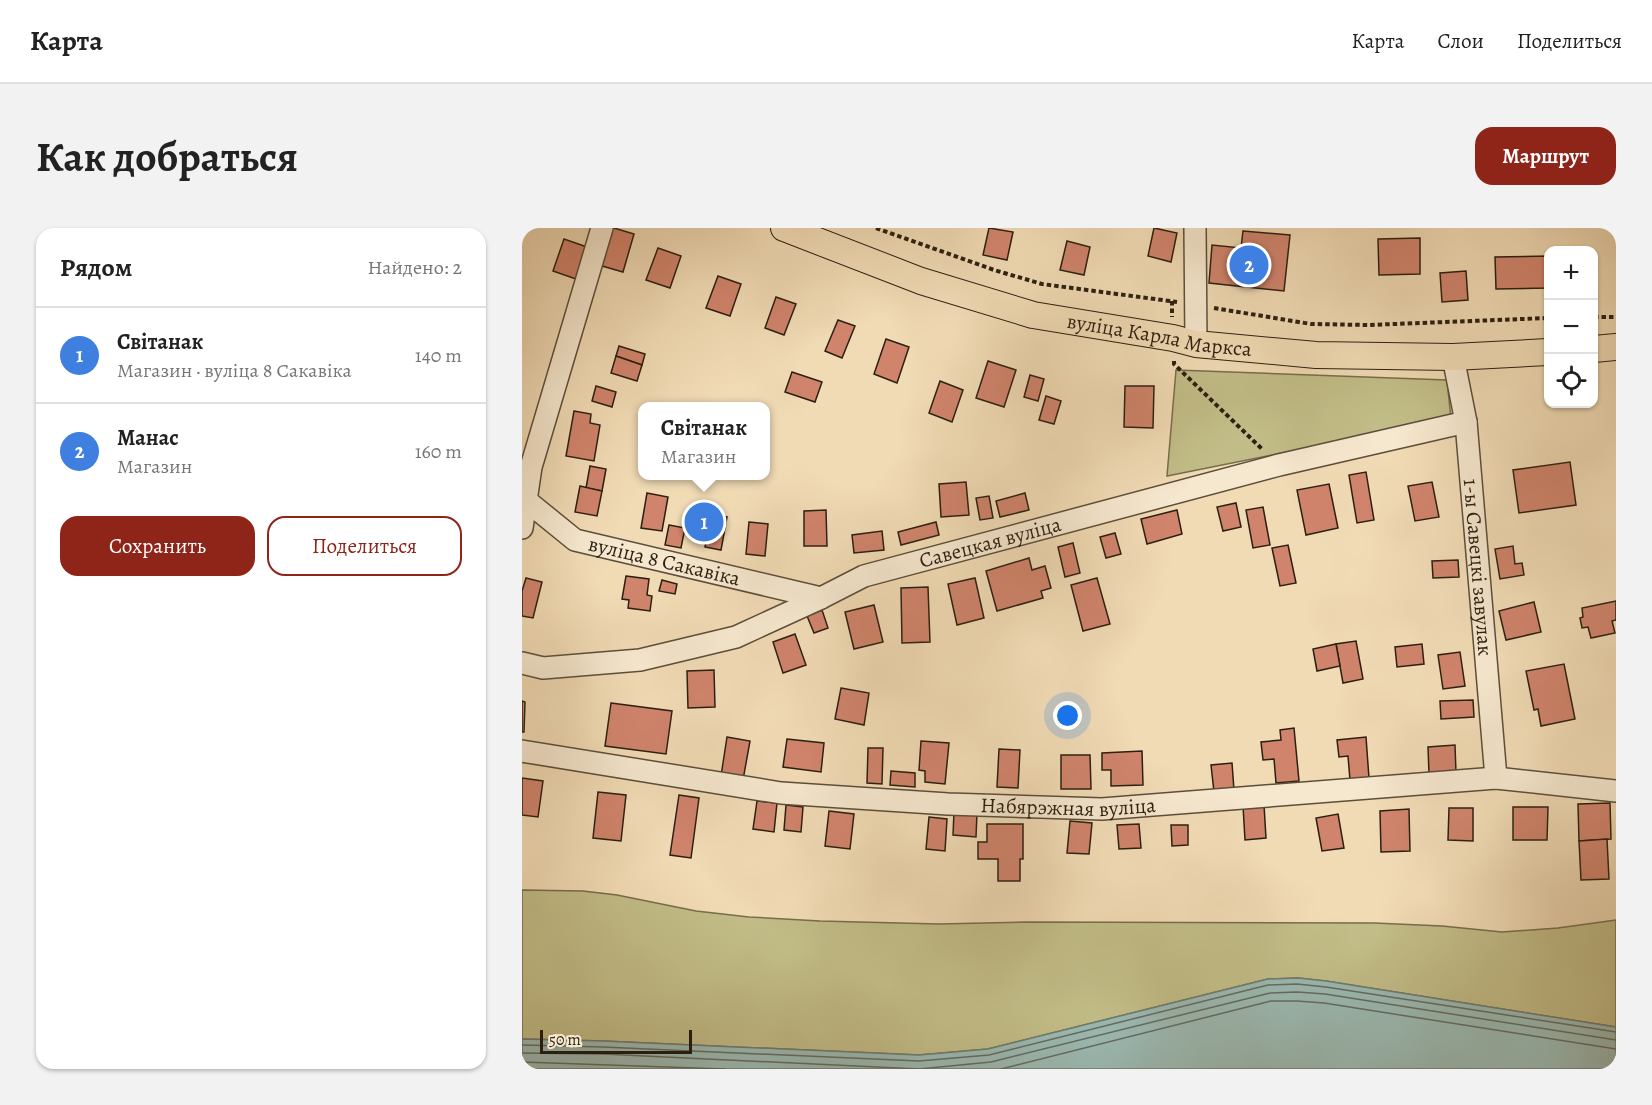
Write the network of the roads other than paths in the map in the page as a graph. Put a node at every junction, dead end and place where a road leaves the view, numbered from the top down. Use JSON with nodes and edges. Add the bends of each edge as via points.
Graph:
{"nodes":[{"id":1,"x":602,"y":228,"type":"edge"},
{"id":2,"x":784,"y":228,"type":"edge"},
{"id":3,"x":1195,"y":228,"type":"edge"},
{"id":4,"x":1196,"y":344,"type":"junction"},
{"id":5,"x":1616,"y":347,"type":"edge"},
{"id":6,"x":1598,"y":349,"type":"edge"},
{"id":7,"x":1544,"y":352,"type":"edge"},
{"id":8,"x":1453,"y":357,"type":"junction"},
{"id":9,"x":1466,"y":422,"type":"junction"},
{"id":10,"x":525,"y":499,"type":"edge"},
{"id":11,"x":522,"y":528,"type":"edge"},
{"id":12,"x":821,"y":598,"type":"junction"},
{"id":13,"x":522,"y":663,"type":"edge"},
{"id":14,"x":522,"y":751,"type":"edge"},
{"id":15,"x":1496,"y":778,"type":"junction"},
{"id":16,"x":1616,"y":791,"type":"edge"}],
"edges":[{"from":1,"to":10,"type":"street"},
{"from":2,"to":4,"type":"main road","name":"вуліца Карла Маркса","via":[[921,281],[1033,315]]},
{"from":3,"to":4,"type":"street"},
{"from":4,"to":8,"type":"main road","name":"вуліца Карла Маркса","via":[[1316,355]]},
{"from":5,"to":6,"type":"main road"},
{"from":7,"to":8,"type":"main road","name":"вуліца Карла Маркса"},
{"from":8,"to":9,"type":"street","name":"1-ы Савецкі завулак"},
{"from":9,"to":12,"type":"street","name":"Савецкая вуліца","via":[[1279,465],[864,576]]},
{"from":9,"to":15,"type":"street","name":"1-ы Савецкі завулак"},
{"from":10,"to":11,"type":"street"},
{"from":10,"to":12,"type":"street","name":"вуліца 8 Сакавіка","via":[[575,540]]},
{"from":12,"to":13,"type":"street","name":"Савецкая вуліца","via":[[736,637],[640,660],[543,668]]},
{"from":14,"to":15,"type":"street","name":"Набярэжная вуліца","via":[[781,793],[1067,808]]},
{"from":15,"to":16,"type":"street","name":"Набярэжная вуліца"}]}
